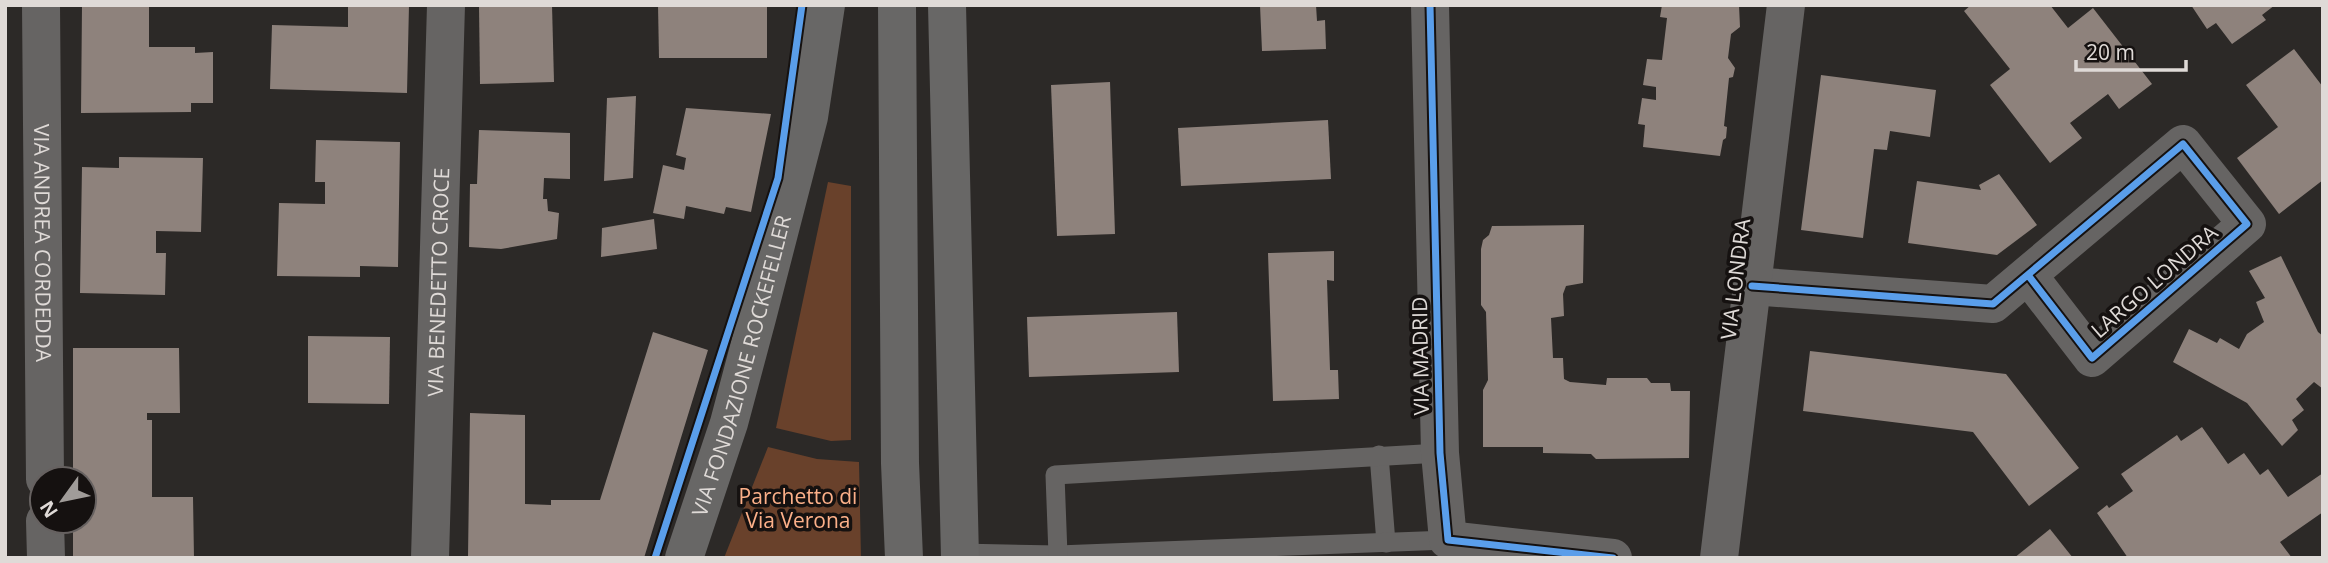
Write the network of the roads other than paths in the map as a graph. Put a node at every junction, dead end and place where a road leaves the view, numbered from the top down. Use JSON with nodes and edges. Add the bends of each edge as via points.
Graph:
{"nodes":[{"id":1,"x":41,"y":5,"type":"edge"},
{"id":2,"x":446,"y":5,"type":"edge"},
{"id":3,"x":826,"y":5,"type":"edge"},
{"id":4,"x":897,"y":5,"type":"edge"},
{"id":5,"x":947,"y":5,"type":"edge"},
{"id":6,"x":1430,"y":5,"type":"edge"},
{"id":7,"x":1786,"y":5,"type":"edge"},
{"id":8,"x":2028,"y":275,"type":"junction"},
{"id":9,"x":1752,"y":286,"type":"junction"},
{"id":10,"x":1440,"y":453,"type":"junction"},
{"id":11,"x":1379,"y":455,"type":"junction"},
{"id":12,"x":45,"y":465,"type":"edge"},
{"id":13,"x":45,"y":535,"type":"edge"},
{"id":14,"x":1448,"y":540,"type":"junction"},
{"id":15,"x":1386,"y":543,"type":"junction"},
{"id":16,"x":960,"y":555,"type":"edge"},
{"id":17,"x":1058,"y":555,"type":"junction"},
{"id":18,"x":46,"y":558,"type":"edge"},
{"id":19,"x":430,"y":558,"type":"edge"},
{"id":20,"x":684,"y":558,"type":"edge"},
{"id":21,"x":904,"y":558,"type":"edge"},
{"id":22,"x":1613,"y":558,"type":"edge"},
{"id":23,"x":1719,"y":558,"type":"edge"}],
"edges":[{"from":1,"to":12,"type":"street","name":"VIA ANDREA CORDEDDA"},
{"from":2,"to":19,"type":"street","name":"VIA BENEDETTO CROCE"},
{"from":3,"to":20,"type":"main road","name":"VIA FONDAZIONE ROCKEFELLER","via":[[808,117],[761,305],[729,423]]},
{"from":4,"to":21,"type":"main road"},
{"from":5,"to":16,"type":"main road"},
{"from":6,"to":10,"type":"street","name":"VIA MADRID"},
{"from":7,"to":9,"type":"street","name":"VIA LONDRA"},
{"from":8,"to":8,"type":"street","name":"LARGO LONDRA","via":[[2183,144],[2247,224],[2092,358]]},
{"from":8,"to":9,"type":"street","name":"LARGO LONDRA","via":[[1993,304]]},
{"from":9,"to":23,"type":"street","name":"VIA LONDRA"},
{"from":10,"to":11,"type":"lane"},
{"from":10,"to":14,"type":"street","name":"VIA MADRID"},
{"from":11,"to":15,"type":"lane"},
{"from":11,"to":17,"type":"lane","via":[[1055,475]]},
{"from":13,"to":18,"type":"street"},
{"from":14,"to":15,"type":"lane"},
{"from":14,"to":22,"type":"street"},
{"from":15,"to":17,"type":"lane"},
{"from":16,"to":17,"type":"lane"}]}
